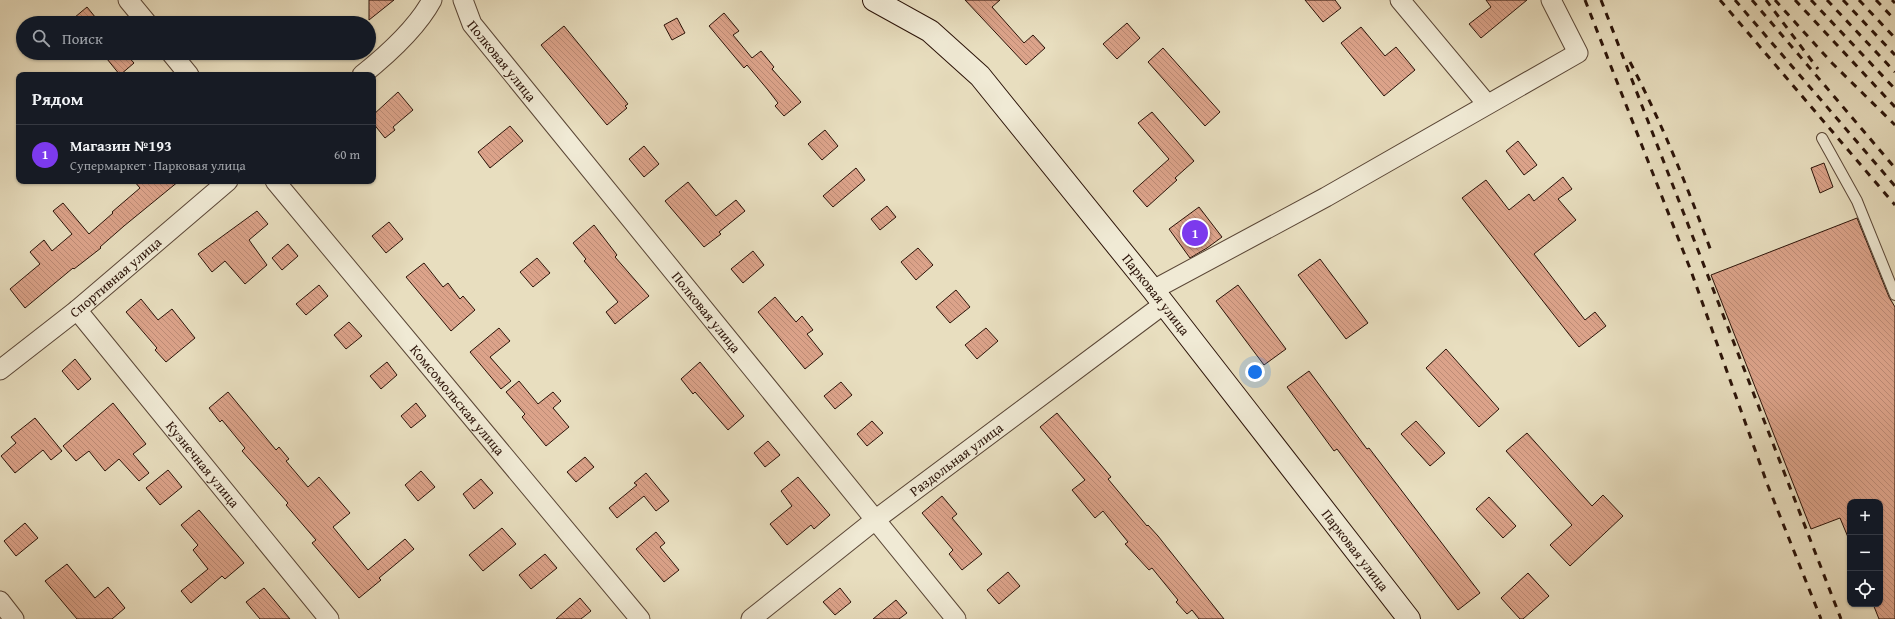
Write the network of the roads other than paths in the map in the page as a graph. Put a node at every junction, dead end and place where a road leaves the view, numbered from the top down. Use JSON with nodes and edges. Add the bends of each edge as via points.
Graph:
{"nodes":[{"id":1,"x":128,"y":0,"type":"edge"},
{"id":2,"x":432,"y":0,"type":"edge"},
{"id":3,"x":464,"y":0,"type":"edge"},
{"id":4,"x":874,"y":0,"type":"edge"},
{"id":5,"x":1400,"y":0,"type":"edge"},
{"id":6,"x":1551,"y":0,"type":"edge"},
{"id":7,"x":141,"y":16,"type":"edge"},
{"id":8,"x":177,"y":60,"type":"edge"},
{"id":9,"x":187,"y":72,"type":"edge"},
{"id":10,"x":366,"y":72,"type":"edge"},
{"id":11,"x":1487,"y":104,"type":"junction"},
{"id":12,"x":1822,"y":138,"type":"dead end"},
{"id":13,"x":224,"y":184,"type":"edge"},
{"id":14,"x":278,"y":184,"type":"edge"},
{"id":15,"x":1895,"y":295,"type":"edge"},
{"id":16,"x":1158,"y":297,"type":"junction"},
{"id":17,"x":77,"y":310,"type":"junction"},
{"id":18,"x":0,"y":370,"type":"edge"},
{"id":19,"x":875,"y":520,"type":"junction"},
{"id":20,"x":0,"y":601,"type":"edge"},
{"id":21,"x":14,"y":619,"type":"edge"},
{"id":22,"x":328,"y":619,"type":"edge"},
{"id":23,"x":640,"y":619,"type":"edge"},
{"id":24,"x":752,"y":619,"type":"edge"},
{"id":25,"x":956,"y":619,"type":"edge"},
{"id":26,"x":1409,"y":619,"type":"edge"}],
"edges":[{"from":1,"to":7,"type":"street"},
{"from":2,"to":10,"type":"street","via":[[426,11],[385,58]]},
{"from":3,"to":19,"type":"street","name":"Полковая улица","via":[[472,24]]},
{"from":4,"to":16,"type":"main road","name":"Парковая улица","via":[[930,31],[980,76]]},
{"from":5,"to":11,"type":"street"},
{"from":6,"to":11,"type":"street","name":"Раздольная улица","via":[[1578,53]]},
{"from":8,"to":9,"type":"street"},
{"from":11,"to":16,"type":"street","name":"Раздольная улица"},
{"from":12,"to":15,"type":"lane","via":[[1857,201]]},
{"from":13,"to":17,"type":"street","name":"Спортивная улица"},
{"from":14,"to":23,"type":"street","name":"Комсомольская улица"},
{"from":16,"to":19,"type":"street","name":"Раздольная улица"},
{"from":16,"to":26,"type":"main road","name":"Парковая улица"},
{"from":17,"to":18,"type":"street","name":"Спортивная улица"},
{"from":17,"to":22,"type":"street","name":"Кузнечная улица"},
{"from":19,"to":24,"type":"street","name":"Раздольная улица"},
{"from":19,"to":25,"type":"street","name":"Полковая улица"},
{"from":20,"to":21,"type":"street"}]}
